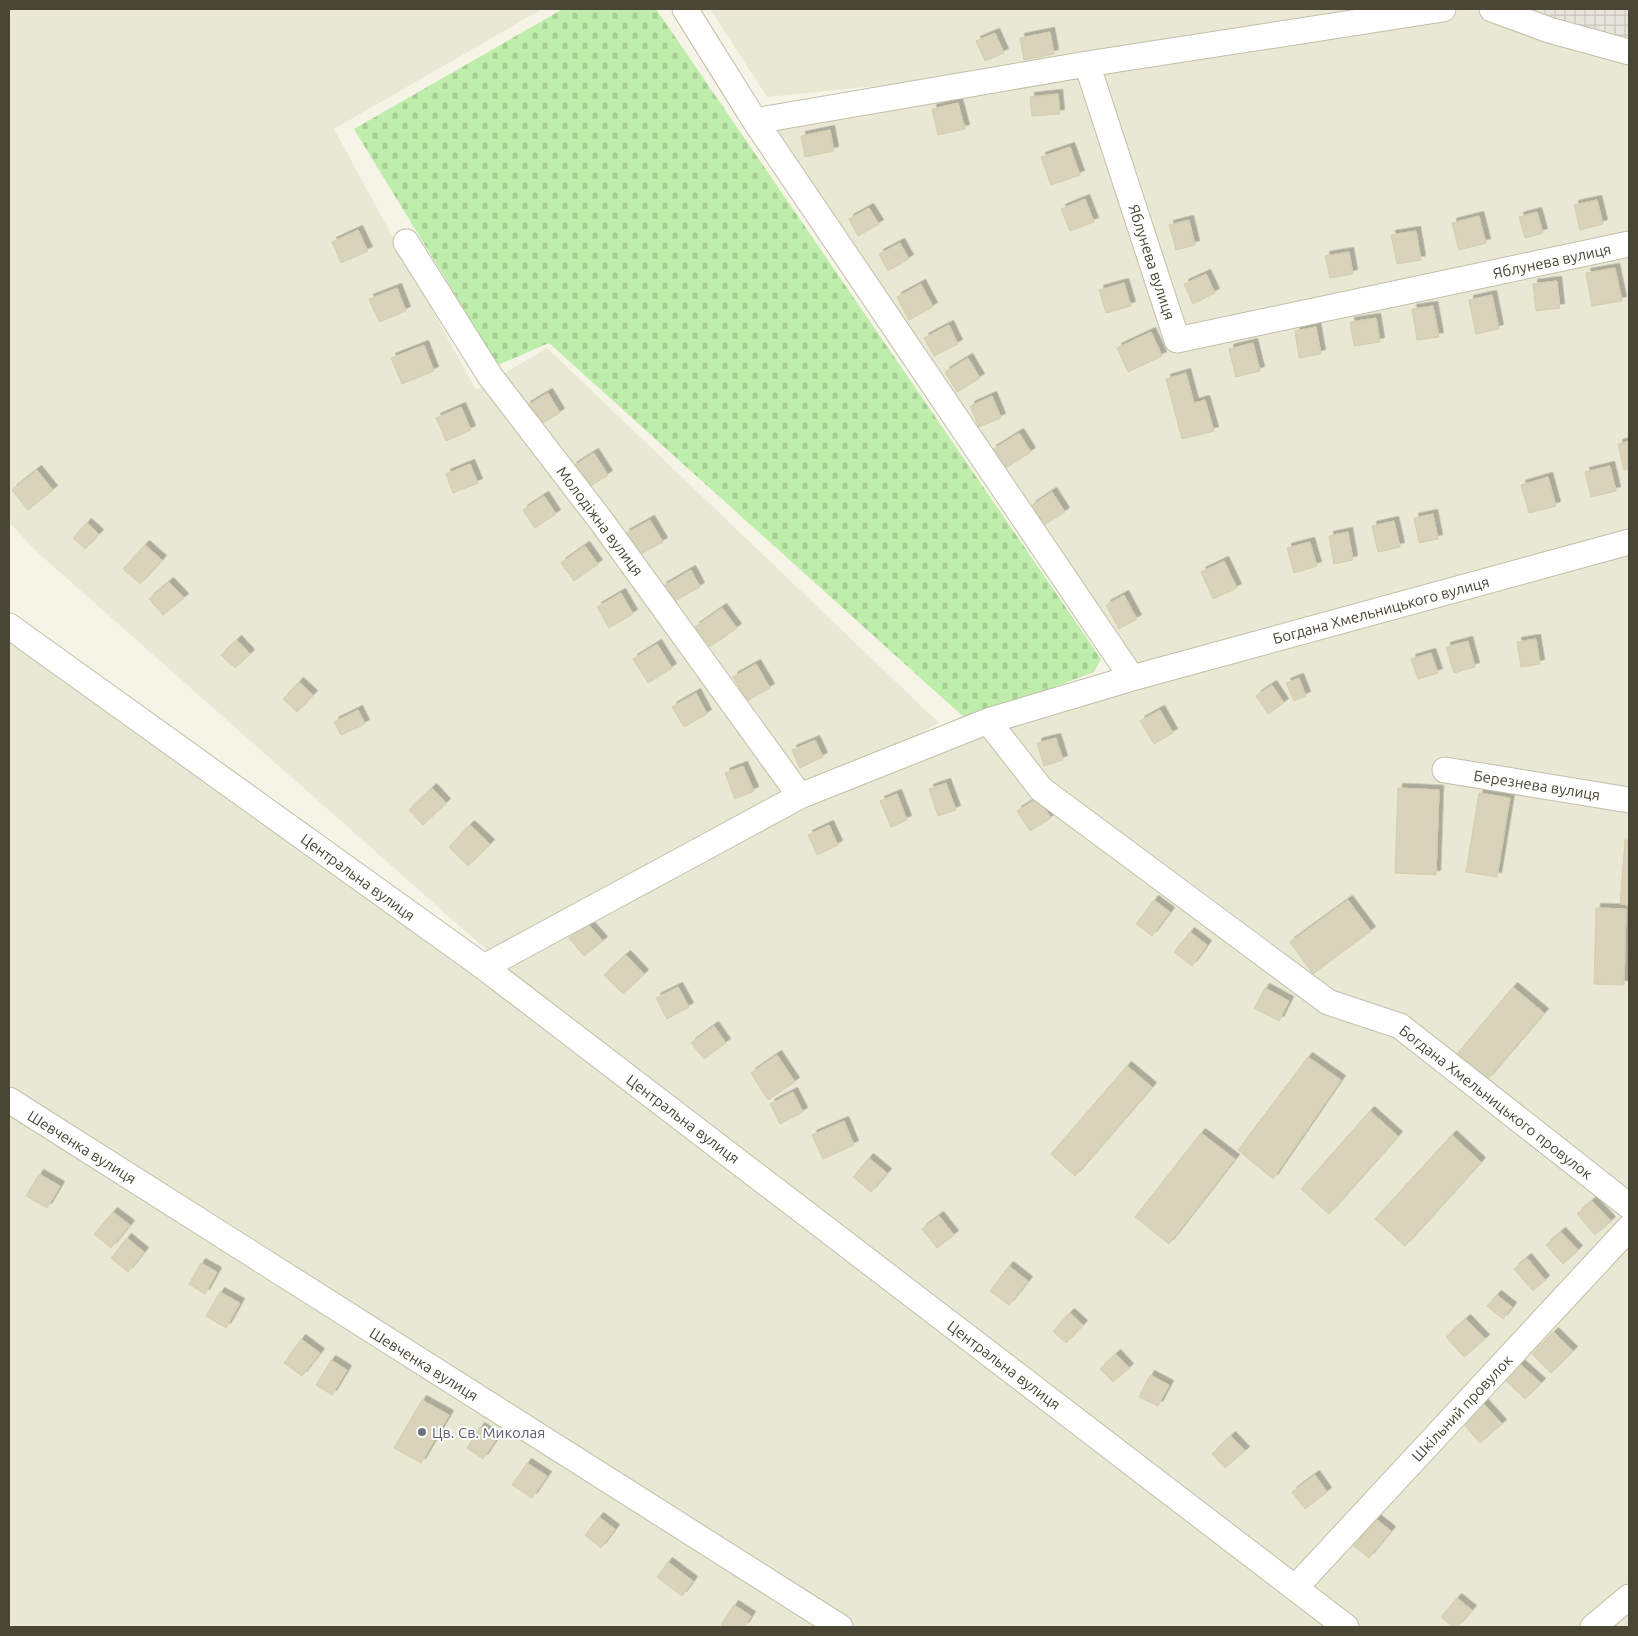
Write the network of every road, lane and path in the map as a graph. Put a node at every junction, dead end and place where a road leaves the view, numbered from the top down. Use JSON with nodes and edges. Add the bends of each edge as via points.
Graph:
{"nodes":[{"id":1,"x":685,"y":9,"type":"edge"},
{"id":2,"x":1442,"y":9,"type":"edge"},
{"id":3,"x":1492,"y":9,"type":"edge"},
{"id":4,"x":1629,"y":52,"type":"edge"},
{"id":5,"x":1087,"y":64,"type":"junction"},
{"id":6,"x":755,"y":121,"type":"junction"},
{"id":7,"x":406,"y":242,"type":"dead end"},
{"id":8,"x":1629,"y":244,"type":"edge"},
{"id":9,"x":1629,"y":542,"type":"edge"},
{"id":10,"x":9,"y":626,"type":"edge"},
{"id":11,"x":1132,"y":678,"type":"junction"},
{"id":12,"x":988,"y":721,"type":"junction"},
{"id":13,"x":1445,"y":770,"type":"dead end"},
{"id":14,"x":800,"y":796,"type":"junction"},
{"id":15,"x":1629,"y":800,"type":"edge"},
{"id":16,"x":484,"y":967,"type":"junction"},
{"id":17,"x":9,"y":1100,"type":"edge"},
{"id":18,"x":1629,"y":1206,"type":"edge"},
{"id":19,"x":1629,"y":1228,"type":"edge"},
{"id":20,"x":1295,"y":1588,"type":"junction"},
{"id":21,"x":1629,"y":1597,"type":"edge"},
{"id":22,"x":840,"y":1627,"type":"edge"},
{"id":23,"x":1346,"y":1627,"type":"edge"},
{"id":24,"x":1593,"y":1627,"type":"edge"}],
"edges":[{"from":1,"to":6,"type":"street"},
{"from":2,"to":5,"type":"street"},
{"from":3,"to":4,"type":"street","via":[[1549,30]]},
{"from":5,"to":6,"type":"street"},
{"from":5,"to":8,"type":"street","name":"Яблунева вулиця","via":[[1177,340]]},
{"from":6,"to":11,"type":"street"},
{"from":7,"to":14,"type":"street","name":"Молодіжна вулиця","via":[[490,376],[602,522]]},
{"from":9,"to":11,"type":"street","name":"Богдана Хмельницького вулиця"},
{"from":10,"to":16,"type":"street","name":"Центральна вулиця"},
{"from":11,"to":12,"type":"street","name":"Богдана Хмельницького вулиця"},
{"from":12,"to":14,"type":"street","name":"Богдана Хмельницького вулиця"},
{"from":12,"to":18,"type":"street","name":"Богдана Хмельницького провулок","via":[[1041,789],[1328,1002],[1400,1026]]},
{"from":13,"to":15,"type":"street","name":"Березнева вулиця"},
{"from":14,"to":16,"type":"street","name":"Богдана Хмельницького вулиця"},
{"from":16,"to":20,"type":"street","name":"Центральна вулиця"},
{"from":17,"to":22,"type":"street","name":"Шевченка вулиця"},
{"from":19,"to":20,"type":"street","name":"Шкільний провулок"},
{"from":20,"to":23,"type":"street","name":"Центральна вулиця"},
{"from":21,"to":24,"type":"street"}]}
